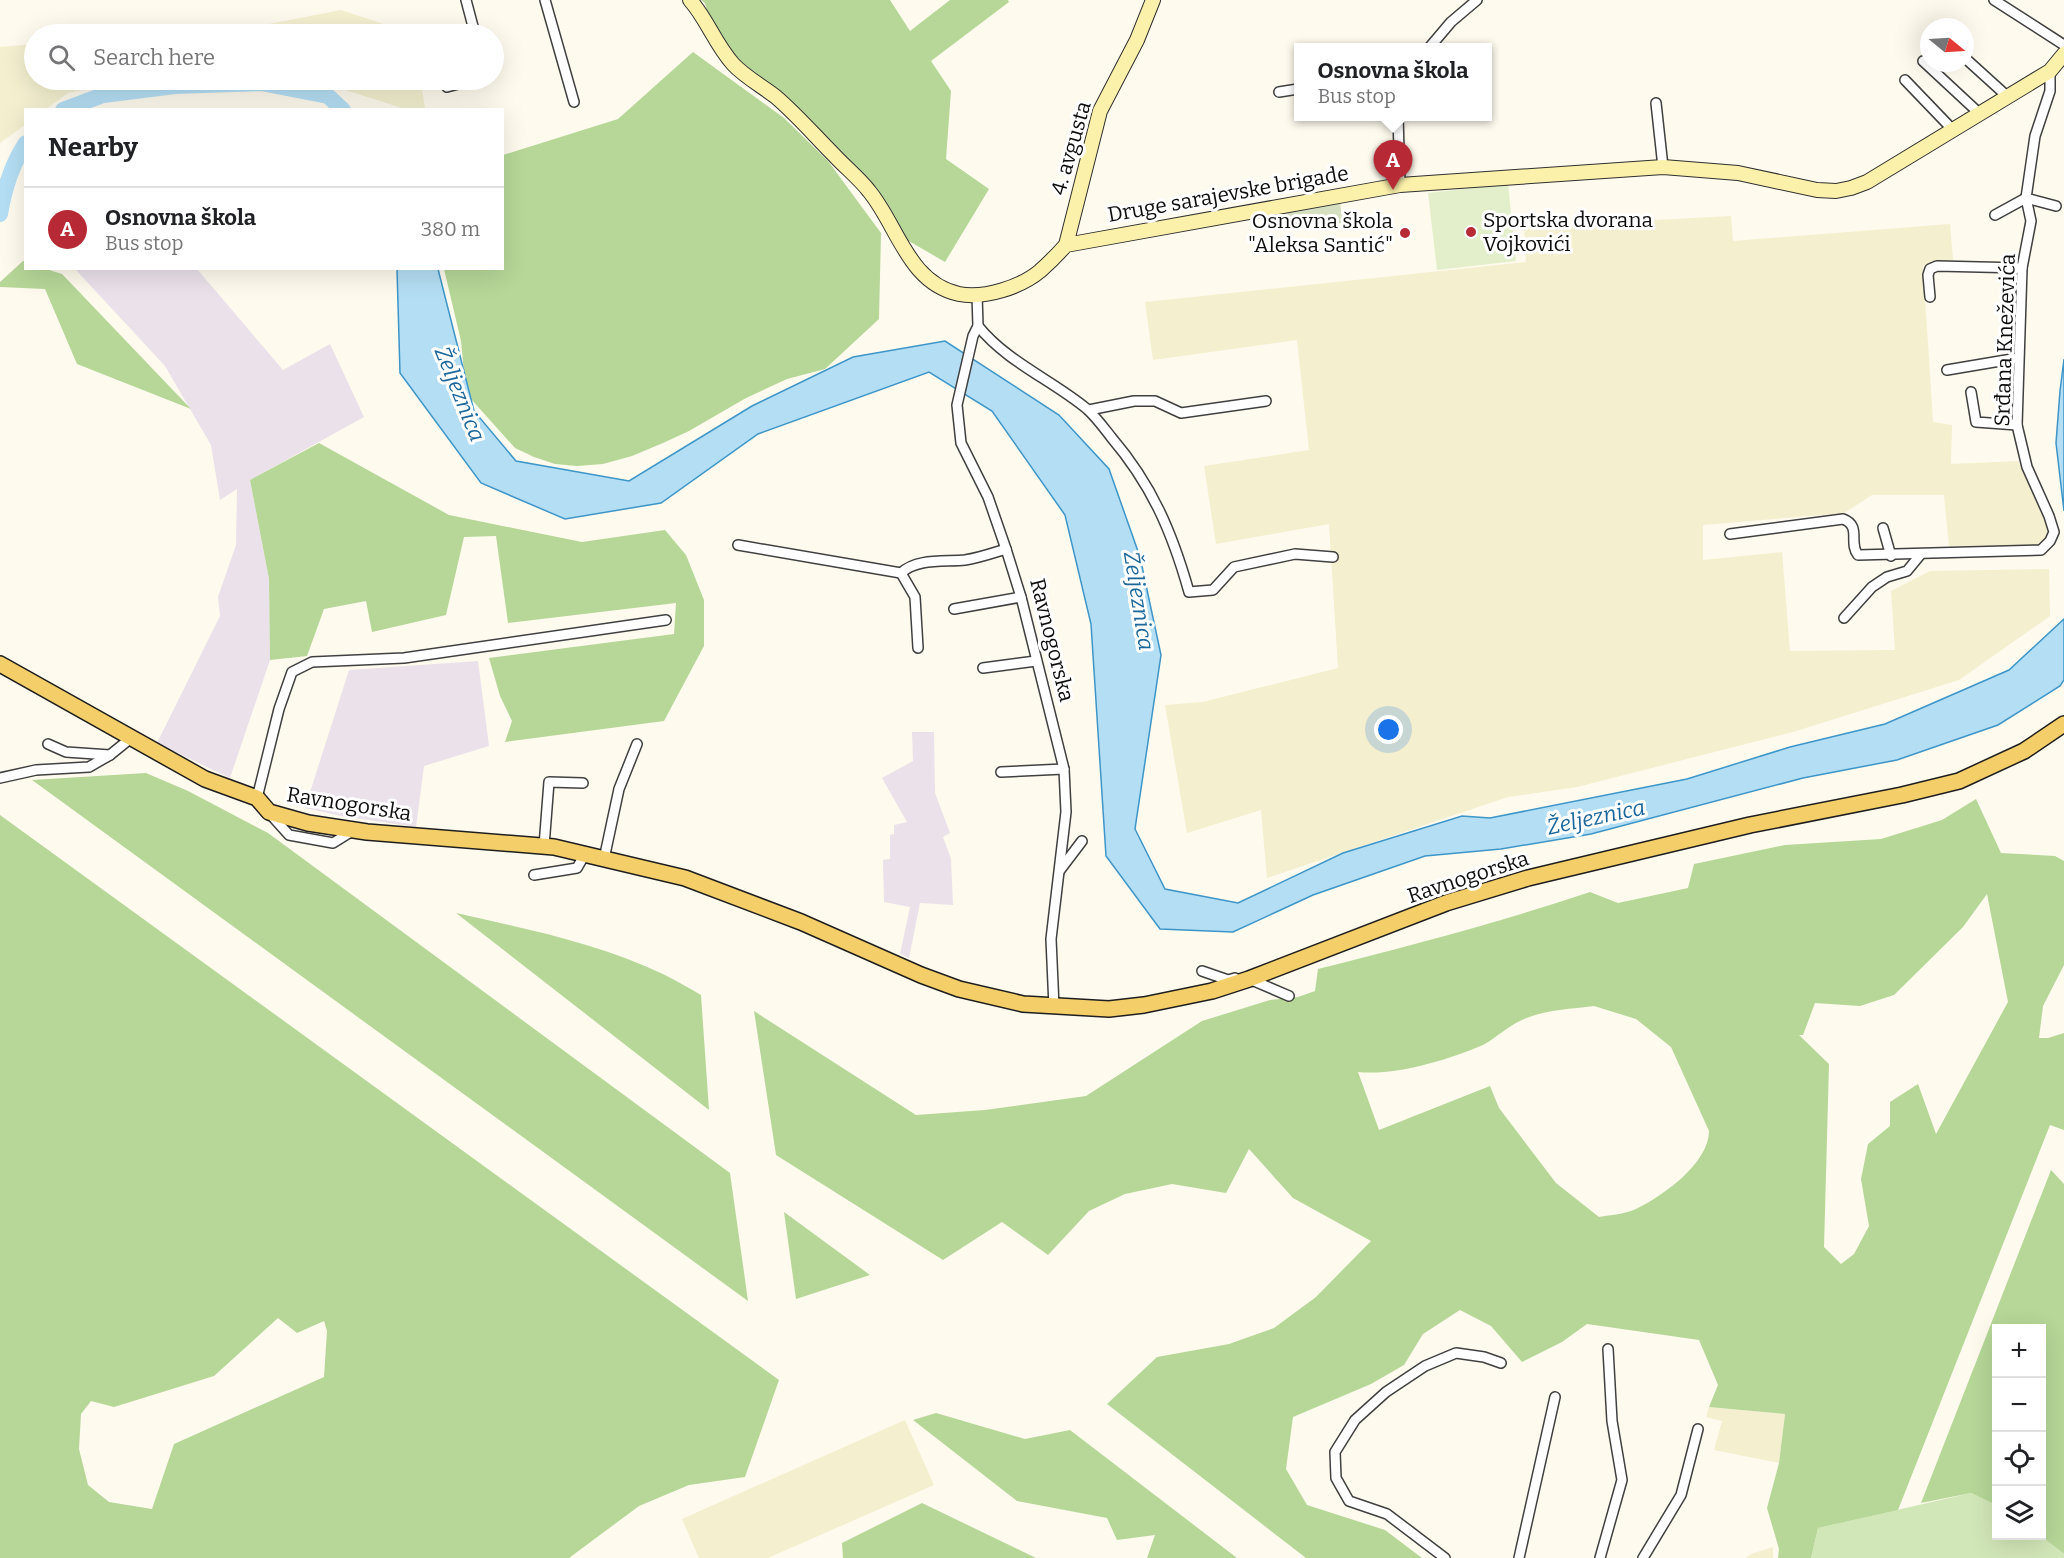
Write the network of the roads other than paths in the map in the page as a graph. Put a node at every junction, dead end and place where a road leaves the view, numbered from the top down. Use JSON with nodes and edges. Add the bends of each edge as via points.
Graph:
{"nodes":[{"id":1,"x":466,"y":0,"type":"edge"},
{"id":2,"x":545,"y":0,"type":"edge"},
{"id":3,"x":690,"y":0,"type":"edge"},
{"id":4,"x":1153,"y":0,"type":"edge"},
{"id":5,"x":1477,"y":0,"type":"edge"},
{"id":6,"x":1994,"y":0,"type":"edge"},
{"id":7,"x":472,"y":24,"type":"edge"},
{"id":8,"x":1433,"y":43,"type":"edge"},
{"id":9,"x":2064,"y":45,"type":"edge"},
{"id":10,"x":2064,"y":54,"type":"edge"},
{"id":11,"x":1974,"y":66,"type":"edge"},
{"id":12,"x":2050,"y":71,"type":"junction"},
{"id":13,"x":1935,"y":72,"type":"edge"},
{"id":14,"x":1905,"y":80,"type":"dead end"},
{"id":15,"x":1294,"y":90,"type":"edge"},
{"id":16,"x":1279,"y":92,"type":"dead end"},
{"id":17,"x":2008,"y":97,"type":"junction"},
{"id":18,"x":574,"y":102,"type":"dead end"},
{"id":19,"x":1656,"y":103,"type":"dead end"},
{"id":20,"x":1980,"y":114,"type":"junction"},
{"id":21,"x":1398,"y":121,"type":"edge"},
{"id":22,"x":1953,"y":130,"type":"junction"},
{"id":23,"x":1663,"y":167,"type":"junction"},
{"id":24,"x":1400,"y":185,"type":"junction"},
{"id":25,"x":2026,"y":198,"type":"junction"},
{"id":26,"x":2056,"y":206,"type":"dead end"},
{"id":27,"x":1995,"y":215,"type":"dead end"},
{"id":28,"x":1066,"y":245,"type":"junction"},
{"id":29,"x":2022,"y":268,"type":"junction"},
{"id":30,"x":977,"y":295,"type":"junction"},
{"id":31,"x":1930,"y":297,"type":"dead end"},
{"id":32,"x":978,"y":326,"type":"junction"},
{"id":33,"x":2018,"y":358,"type":"junction"},
{"id":34,"x":1947,"y":370,"type":"dead end"},
{"id":35,"x":1971,"y":392,"type":"dead end"},
{"id":36,"x":1266,"y":401,"type":"dead end"},
{"id":37,"x":1089,"y":410,"type":"junction"},
{"id":38,"x":2017,"y":425,"type":"junction"},
{"id":39,"x":1883,"y":528,"type":"dead end"},
{"id":40,"x":1730,"y":534,"type":"dead end"},
{"id":41,"x":738,"y":545,"type":"dead end"},
{"id":42,"x":1006,"y":549,"type":"junction"},
{"id":43,"x":1921,"y":554,"type":"junction"},
{"id":44,"x":1891,"y":556,"type":"junction"},
{"id":45,"x":1333,"y":557,"type":"dead end"},
{"id":46,"x":901,"y":573,"type":"junction"},
{"id":47,"x":1021,"y":597,"type":"junction"},
{"id":48,"x":954,"y":609,"type":"dead end"},
{"id":49,"x":1844,"y":618,"type":"dead end"},
{"id":50,"x":666,"y":620,"type":"dead end"},
{"id":51,"x":918,"y":648,"type":"dead end"},
{"id":52,"x":1036,"y":661,"type":"junction"},
{"id":53,"x":0,"y":664,"type":"edge"},
{"id":54,"x":983,"y":668,"type":"dead end"},
{"id":55,"x":2064,"y":724,"type":"edge"},
{"id":56,"x":131,"y":738,"type":"junction"},
{"id":57,"x":48,"y":744,"type":"dead end"},
{"id":58,"x":637,"y":744,"type":"dead end"},
{"id":59,"x":110,"y":755,"type":"junction"},
{"id":60,"x":1064,"y":769,"type":"junction"},
{"id":61,"x":1001,"y":772,"type":"dead end"},
{"id":62,"x":0,"y":778,"type":"edge"},
{"id":63,"x":583,"y":783,"type":"dead end"},
{"id":64,"x":257,"y":798,"type":"junction"},
{"id":65,"x":1082,"y":841,"type":"dead end"},
{"id":66,"x":544,"y":846,"type":"junction"},
{"id":67,"x":585,"y":854,"type":"junction"},
{"id":68,"x":604,"y":859,"type":"junction"},
{"id":69,"x":1059,"y":872,"type":"junction"},
{"id":70,"x":534,"y":874,"type":"dead end"},
{"id":71,"x":1202,"y":971,"type":"dead end"},
{"id":72,"x":1249,"y":979,"type":"junction"},
{"id":73,"x":1289,"y":996,"type":"dead end"},
{"id":74,"x":1054,"y":1007,"type":"junction"},
{"id":75,"x":1608,"y":1349,"type":"dead end"},
{"id":76,"x":1501,"y":1363,"type":"dead end"},
{"id":77,"x":1555,"y":1397,"type":"dead end"},
{"id":78,"x":1698,"y":1429,"type":"dead end"},
{"id":79,"x":1445,"y":1558,"type":"edge"},
{"id":80,"x":1519,"y":1558,"type":"edge"},
{"id":81,"x":1599,"y":1558,"type":"edge"},
{"id":82,"x":1643,"y":1558,"type":"edge"}],
"edges":[{"from":1,"to":7,"type":"street"},
{"from":2,"to":18,"type":"street"},
{"from":3,"to":30,"type":"main road","via":[[734,65],[776,97],[869,191],[907,255],[924,275],[943,288]]},
{"from":4,"to":28,"type":"main road","name":"4. avgusta","via":[[1100,111]]},
{"from":5,"to":8,"type":"street"},
{"from":6,"to":9,"type":"street"},
{"from":10,"to":12,"type":"main road","name":"Druge sarajevske brigade"},
{"from":11,"to":17,"type":"street"},
{"from":12,"to":17,"type":"main road","name":"Druge sarajevske brigade"},
{"from":12,"to":25,"type":"street","name":"Srđana Kneževića","via":[[2050,91],[2035,136]]},
{"from":13,"to":20,"type":"street"},
{"from":14,"to":22,"type":"street"},
{"from":15,"to":16,"type":"street"},
{"from":17,"to":20,"type":"main road","name":"Druge sarajevske brigade"},
{"from":19,"to":23,"type":"street"},
{"from":20,"to":22,"type":"main road","name":"Druge sarajevske brigade"},
{"from":21,"to":24,"type":"street"},
{"from":22,"to":23,"type":"main road","name":"Druge sarajevske brigade","via":[[1867,182],[1836,191],[1738,173]]},
{"from":23,"to":24,"type":"main road","name":"Druge sarajevske brigade"},
{"from":24,"to":28,"type":"main road","name":"Druge sarajevske brigade"},
{"from":25,"to":26,"type":"street"},
{"from":25,"to":27,"type":"street"},
{"from":25,"to":29,"type":"street","name":"Srđana Kneževića","via":[[2031,221]]},
{"from":28,"to":30,"type":"main road","via":[[1039,272],[1020,283]]},
{"from":29,"to":31,"type":"street","via":[[1936,266],[1930,268],[1928,275]]},
{"from":29,"to":33,"type":"street","name":"Srđana Kneževića"},
{"from":30,"to":32,"type":"street","name":"Ravnogorska"},
{"from":32,"to":37,"type":"street","via":[[989,340]]},
{"from":32,"to":42,"type":"street","name":"Ravnogorska","via":[[957,405],[962,442],[988,497]]},
{"from":33,"to":34,"type":"street"},
{"from":33,"to":38,"type":"street","name":"Srđana Kneževića"},
{"from":35,"to":38,"type":"street","via":[[1976,422]]},
{"from":36,"to":37,"type":"street","via":[[1181,413],[1155,401]]},
{"from":37,"to":45,"type":"street","via":[[1129,459],[1160,510],[1189,592],[1213,590],[1234,567],[1295,554]]},
{"from":38,"to":43,"type":"street","name":"Srđana Kneževića","via":[[2026,466],[2054,532],[2050,541],[2041,550]]},
{"from":39,"to":44,"type":"street"},
{"from":40,"to":44,"type":"street","name":"Srđana Kneževića","via":[[1844,519],[1854,527],[1854,549],[1858,555]]},
{"from":41,"to":46,"type":"street"},
{"from":42,"to":46,"type":"street","via":[[967,560],[919,563]]},
{"from":42,"to":47,"type":"street","name":"Ravnogorska"},
{"from":43,"to":44,"type":"street","name":"Srđana Kneževića"},
{"from":43,"to":49,"type":"street","via":[[1907,571],[1872,587]]},
{"from":46,"to":51,"type":"street","via":[[915,597]]},
{"from":47,"to":48,"type":"street"},
{"from":47,"to":52,"type":"street","name":"Ravnogorska"},
{"from":50,"to":64,"type":"street","via":[[404,658],[312,663],[291,672]]},
{"from":52,"to":54,"type":"street"},
{"from":52,"to":60,"type":"street","name":"Ravnogorska"},
{"from":53,"to":56,"type":"main road","name":"Ravnogorska"},
{"from":55,"to":72,"type":"main road","name":"Ravnogorska","via":[[2024,751],[1959,781],[1528,878],[1446,903]]},
{"from":56,"to":59,"type":"street"},
{"from":56,"to":64,"type":"main road","name":"Ravnogorska","via":[[206,779]]},
{"from":57,"to":59,"type":"street","via":[[66,752]]},
{"from":58,"to":68,"type":"street","via":[[619,789]]},
{"from":59,"to":62,"type":"street","via":[[89,767]]},
{"from":60,"to":61,"type":"street"},
{"from":60,"to":69,"type":"street","name":"Ravnogorska","via":[[1066,812]]},
{"from":63,"to":66,"type":"street","via":[[549,782]]},
{"from":64,"to":66,"type":"main road","name":"Ravnogorska","via":[[269,812],[308,823]]},
{"from":65,"to":69,"type":"street"},
{"from":66,"to":67,"type":"main road","name":"Ravnogorska"},
{"from":67,"to":68,"type":"main road","name":"Ravnogorska"},
{"from":67,"to":70,"type":"street","via":[[577,868]]},
{"from":68,"to":74,"type":"main road","name":"Ravnogorska","via":[[685,878],[958,988],[1023,1004]]},
{"from":69,"to":74,"type":"street","name":"Ravnogorska","via":[[1051,939]]},
{"from":71,"to":72,"type":"street","via":[[1228,980],[1243,976]]},
{"from":72,"to":73,"type":"street"},
{"from":72,"to":74,"type":"main road","name":"Ravnogorska","via":[[1144,1005],[1109,1009]]},
{"from":75,"to":81,"type":"street","via":[[1612,1421],[1622,1480]]},
{"from":76,"to":79,"type":"street","via":[[1456,1353],[1425,1366],[1386,1392],[1355,1420],[1335,1452],[1336,1478],[1349,1501],[1387,1514]]},
{"from":77,"to":80,"type":"street"},
{"from":78,"to":82,"type":"street","via":[[1681,1495]]}]}
